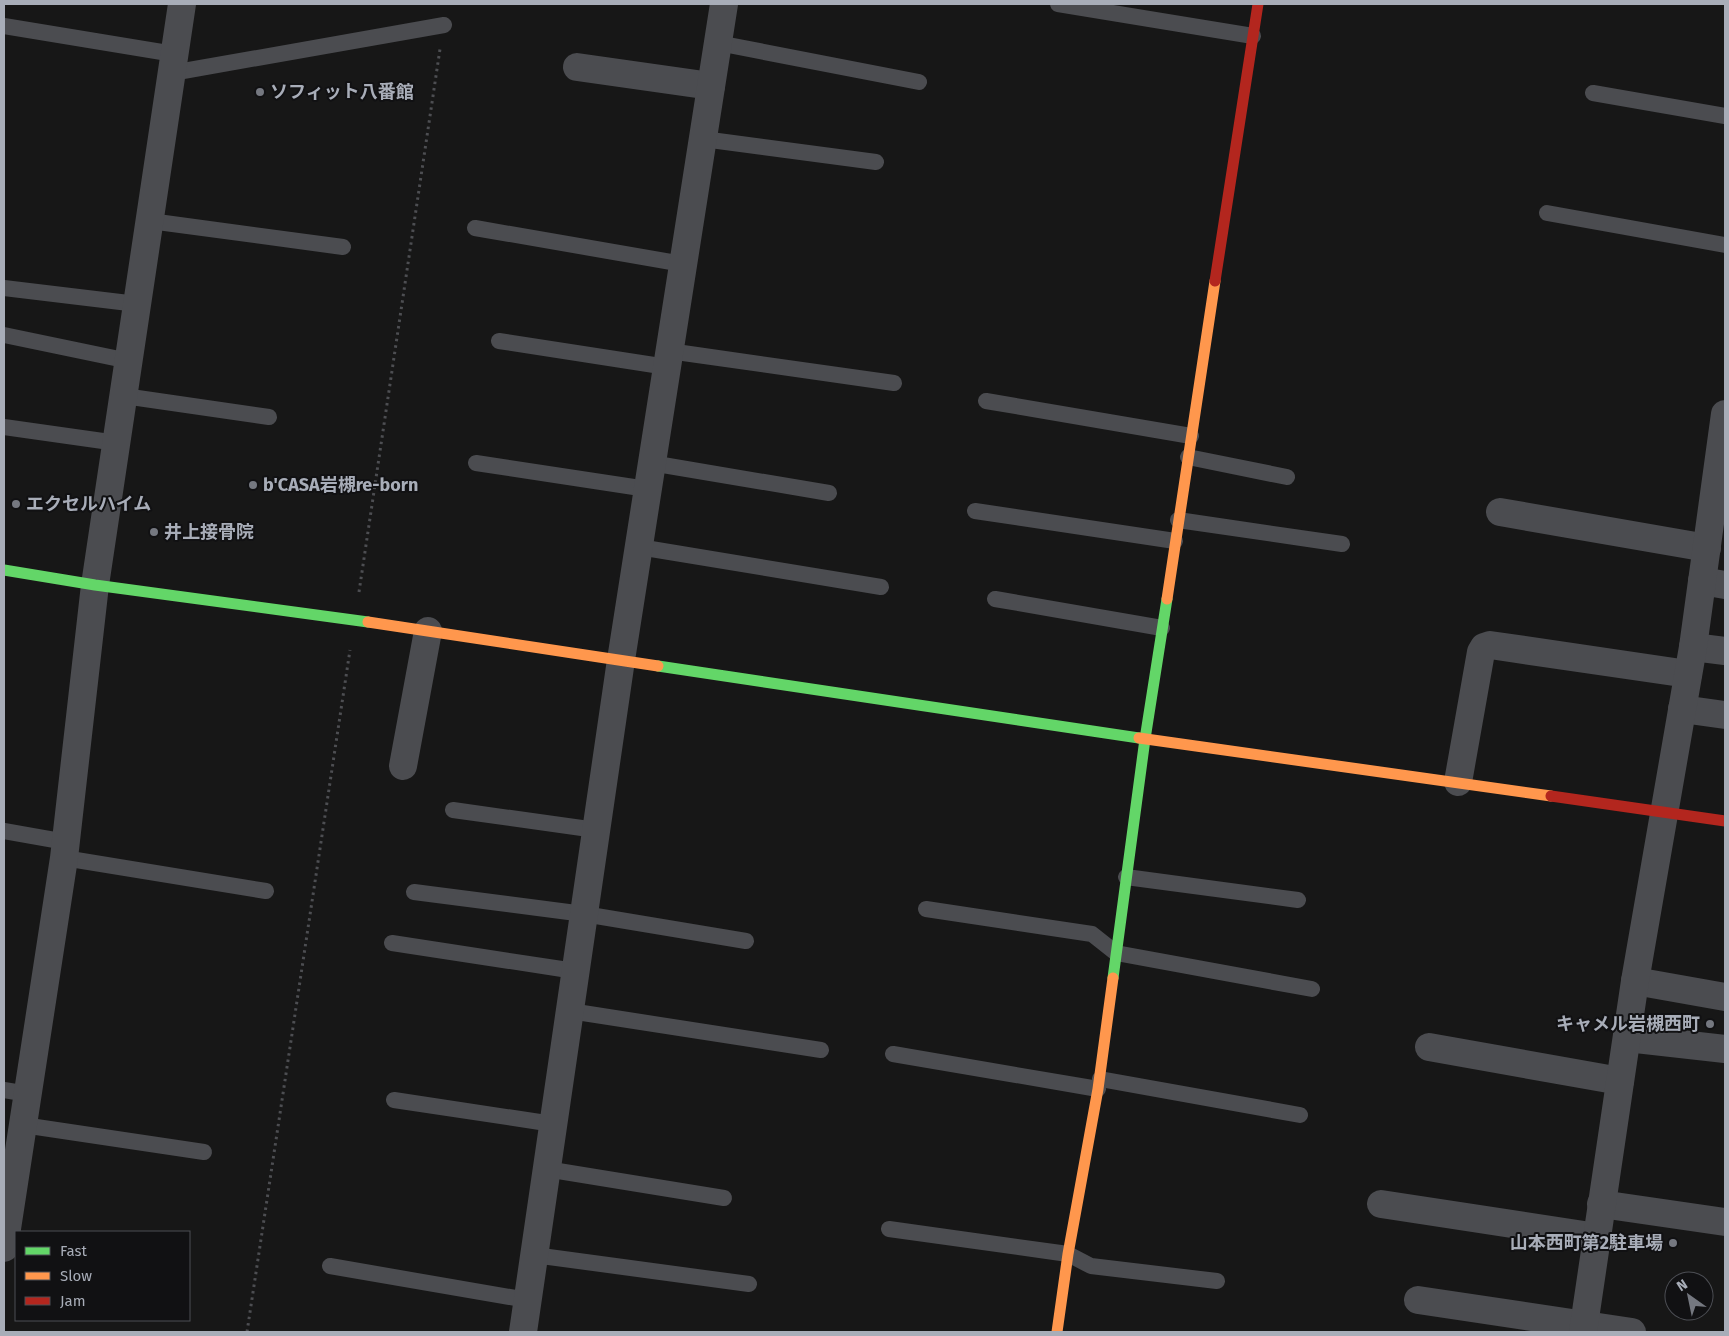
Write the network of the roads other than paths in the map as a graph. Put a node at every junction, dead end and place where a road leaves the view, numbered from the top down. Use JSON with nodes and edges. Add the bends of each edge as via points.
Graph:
{"nodes":[{"id":1,"x":182,"y":4,"type":"edge"},
{"id":2,"x":724,"y":4,"type":"edge"},
{"id":3,"x":1058,"y":4,"type":"edge"},
{"id":4,"x":1258,"y":4,"type":"edge"},
{"id":5,"x":444,"y":25,"type":"road end"},
{"id":6,"x":4,"y":26,"type":"edge"},
{"id":7,"x":1253,"y":36,"type":"junction"},
{"id":8,"x":718,"y":43,"type":"junction"},
{"id":9,"x":173,"y":64,"type":"junction"},
{"id":10,"x":577,"y":67,"type":"dead end"},
{"id":11,"x":919,"y":82,"type":"dead end"},
{"id":12,"x":711,"y":86,"type":"junction"},
{"id":13,"x":1593,"y":93,"type":"dead end"},
{"id":14,"x":1725,"y":116,"type":"edge"},
{"id":15,"x":703,"y":140,"type":"junction"},
{"id":16,"x":876,"y":162,"type":"dead end"},
{"id":17,"x":1547,"y":213,"type":"dead end"},
{"id":18,"x":150,"y":221,"type":"junction"},
{"id":19,"x":475,"y":228,"type":"dead end"},
{"id":20,"x":1725,"y":245,"type":"edge"},
{"id":21,"x":343,"y":247,"type":"dead end"},
{"id":22,"x":683,"y":264,"type":"junction"},
{"id":23,"x":4,"y":288,"type":"edge"},
{"id":24,"x":138,"y":304,"type":"junction"},
{"id":25,"x":4,"y":335,"type":"edge"},
{"id":26,"x":499,"y":341,"type":"dead end"},
{"id":27,"x":668,"y":359,"type":"junction"},
{"id":28,"x":129,"y":360,"type":"junction"},
{"id":29,"x":894,"y":383,"type":"dead end"},
{"id":30,"x":124,"y":396,"type":"junction"},
{"id":31,"x":986,"y":401,"type":"dead end"},
{"id":32,"x":1725,"y":414,"type":"edge"},
{"id":33,"x":269,"y":418,"type":"dead end"},
{"id":34,"x":4,"y":427,"type":"edge"},
{"id":35,"x":1191,"y":436,"type":"junction"},
{"id":36,"x":117,"y":443,"type":"junction"},
{"id":37,"x":1188,"y":457,"type":"junction"},
{"id":38,"x":476,"y":463,"type":"dead end"},
{"id":39,"x":649,"y":476,"type":"junction"},
{"id":40,"x":1287,"y":477,"type":"dead end"},
{"id":41,"x":829,"y":492,"type":"dead end"},
{"id":42,"x":975,"y":511,"type":"dead end"},
{"id":43,"x":1500,"y":512,"type":"dead end"},
{"id":44,"x":1178,"y":520,"type":"junction"},
{"id":45,"x":1175,"y":542,"type":"junction"},
{"id":46,"x":1342,"y":544,"type":"dead end"},
{"id":47,"x":638,"y":547,"type":"junction"},
{"id":48,"x":1707,"y":548,"type":"junction"},
{"id":49,"x":4,"y":570,"type":"edge"},
{"id":50,"x":1714,"y":583,"type":"edge"},
{"id":51,"x":95,"y":585,"type":"junction"},
{"id":52,"x":881,"y":587,"type":"dead end"},
{"id":53,"x":994,"y":599,"type":"dead end"},
{"id":54,"x":1162,"y":628,"type":"junction"},
{"id":55,"x":428,"y":631,"type":"junction"},
{"id":56,"x":1692,"y":648,"type":"junction"},
{"id":57,"x":1725,"y":651,"type":"edge"},
{"id":58,"x":621,"y":660,"type":"junction"},
{"id":59,"x":1688,"y":674,"type":"junction"},
{"id":60,"x":1682,"y":708,"type":"junction"},
{"id":61,"x":1725,"y":715,"type":"edge"},
{"id":62,"x":1145,"y":739,"type":"junction"},
{"id":63,"x":403,"y":766,"type":"dead end"},
{"id":64,"x":1458,"y":782,"type":"junction"},
{"id":65,"x":453,"y":810,"type":"dead end"},
{"id":66,"x":1664,"y":812,"type":"junction"},
{"id":67,"x":1725,"y":821,"type":"edge"},
{"id":68,"x":596,"y":830,"type":"junction"},
{"id":69,"x":4,"y":831,"type":"edge"},
{"id":70,"x":65,"y":850,"type":"junction"},
{"id":71,"x":1126,"y":878,"type":"junction"},
{"id":72,"x":266,"y":891,"type":"dead end"},
{"id":73,"x":414,"y":892,"type":"dead end"},
{"id":74,"x":1298,"y":900,"type":"dead end"},
{"id":75,"x":926,"y":909,"type":"dead end"},
{"id":76,"x":584,"y":914,"type":"junction"},
{"id":77,"x":746,"y":941,"type":"dead end"},
{"id":78,"x":392,"y":943,"type":"dead end"},
{"id":79,"x":1116,"y":953,"type":"junction"},
{"id":80,"x":575,"y":971,"type":"junction"},
{"id":81,"x":1635,"y":981,"type":"junction"},
{"id":82,"x":1312,"y":988,"type":"dead end"},
{"id":83,"x":1725,"y":997,"type":"edge"},
{"id":84,"x":570,"y":1011,"type":"junction"},
{"id":85,"x":1626,"y":1038,"type":"junction"},
{"id":86,"x":1430,"y":1047,"type":"dead end"},
{"id":87,"x":1725,"y":1049,"type":"edge"},
{"id":88,"x":820,"y":1050,"type":"dead end"},
{"id":89,"x":893,"y":1054,"type":"dead end"},
{"id":90,"x":1620,"y":1081,"type":"junction"},
{"id":91,"x":1099,"y":1084,"type":"junction"},
{"id":92,"x":16,"y":1092,"type":"edge"},
{"id":93,"x":394,"y":1100,"type":"dead end"},
{"id":94,"x":1300,"y":1115,"type":"dead end"},
{"id":95,"x":553,"y":1124,"type":"junction"},
{"id":96,"x":23,"y":1125,"type":"junction"},
{"id":97,"x":204,"y":1152,"type":"dead end"},
{"id":98,"x":546,"y":1169,"type":"junction"},
{"id":99,"x":724,"y":1198,"type":"dead end"},
{"id":100,"x":1381,"y":1204,"type":"dead end"},
{"id":101,"x":1601,"y":1204,"type":"junction"},
{"id":102,"x":1725,"y":1222,"type":"edge"},
{"id":103,"x":889,"y":1229,"type":"dead end"},
{"id":104,"x":1596,"y":1237,"type":"junction"},
{"id":105,"x":4,"y":1248,"type":"edge"},
{"id":106,"x":1068,"y":1254,"type":"junction"},
{"id":107,"x":534,"y":1255,"type":"junction"},
{"id":108,"x":330,"y":1266,"type":"dead end"},
{"id":109,"x":1217,"y":1281,"type":"dead end"},
{"id":110,"x":749,"y":1284,"type":"dead end"},
{"id":111,"x":527,"y":1300,"type":"junction"},
{"id":112,"x":1418,"y":1300,"type":"dead end"},
{"id":113,"x":1583,"y":1329,"type":"edge"},
{"id":114,"x":523,"y":1332,"type":"edge"},
{"id":115,"x":1057,"y":1332,"type":"edge"},
{"id":116,"x":1632,"y":1332,"type":"edge"}],
"edges":[{"from":1,"to":9,"type":"street"},
{"from":2,"to":8,"type":"street"},
{"from":3,"to":7,"type":"lane"},
{"from":4,"to":7,"type":"street"},
{"from":5,"to":9,"type":"lane"},
{"from":6,"to":9,"type":"lane"},
{"from":7,"to":35,"type":"street"},
{"from":8,"to":11,"type":"lane"},
{"from":8,"to":12,"type":"street"},
{"from":9,"to":18,"type":"street"},
{"from":10,"to":12,"type":"street"},
{"from":12,"to":15,"type":"street"},
{"from":13,"to":14,"type":"lane"},
{"from":15,"to":16,"type":"lane"},
{"from":15,"to":22,"type":"street"},
{"from":17,"to":20,"type":"lane"},
{"from":18,"to":21,"type":"lane"},
{"from":18,"to":24,"type":"street"},
{"from":19,"to":22,"type":"lane"},
{"from":22,"to":27,"type":"street"},
{"from":23,"to":24,"type":"lane"},
{"from":24,"to":28,"type":"street"},
{"from":25,"to":28,"type":"lane"},
{"from":26,"to":27,"type":"lane"},
{"from":27,"to":29,"type":"lane"},
{"from":27,"to":39,"type":"street"},
{"from":28,"to":30,"type":"street"},
{"from":30,"to":33,"type":"lane"},
{"from":30,"to":36,"type":"street"},
{"from":31,"to":35,"type":"lane"},
{"from":32,"to":48,"type":"street"},
{"from":34,"to":36,"type":"lane"},
{"from":35,"to":37,"type":"street"},
{"from":36,"to":51,"type":"street"},
{"from":37,"to":40,"type":"lane"},
{"from":37,"to":44,"type":"street"},
{"from":38,"to":39,"type":"lane"},
{"from":39,"to":41,"type":"lane"},
{"from":39,"to":47,"type":"street"},
{"from":42,"to":45,"type":"lane"},
{"from":43,"to":48,"type":"street"},
{"from":44,"to":45,"type":"street"},
{"from":44,"to":46,"type":"lane"},
{"from":45,"to":54,"type":"street"},
{"from":47,"to":52,"type":"lane"},
{"from":47,"to":58,"type":"street"},
{"from":48,"to":50,"type":"street"},
{"from":49,"to":51,"type":"street"},
{"from":50,"to":56,"type":"street"},
{"from":51,"to":55,"type":"street"},
{"from":51,"to":70,"type":"street"},
{"from":53,"to":54,"type":"lane"},
{"from":54,"to":62,"type":"street"},
{"from":55,"to":58,"type":"street"},
{"from":55,"to":63,"type":"street"},
{"from":56,"to":57,"type":"street"},
{"from":56,"to":59,"type":"street"},
{"from":58,"to":62,"type":"street"},
{"from":58,"to":68,"type":"street"},
{"from":59,"to":60,"type":"street"},
{"from":59,"to":64,"type":"street","via":[[1490,645],[1484,647]]},
{"from":60,"to":61,"type":"street"},
{"from":60,"to":66,"type":"street"},
{"from":62,"to":64,"type":"street"},
{"from":62,"to":71,"type":"street"},
{"from":64,"to":66,"type":"street"},
{"from":65,"to":68,"type":"lane"},
{"from":66,"to":67,"type":"street"},
{"from":66,"to":81,"type":"street"},
{"from":68,"to":76,"type":"street"},
{"from":69,"to":70,"type":"lane"},
{"from":70,"to":72,"type":"lane"},
{"from":70,"to":92,"type":"street"},
{"from":71,"to":74,"type":"lane"},
{"from":71,"to":79,"type":"street"},
{"from":73,"to":76,"type":"lane"},
{"from":75,"to":79,"type":"lane","via":[[1092,934]]},
{"from":76,"to":77,"type":"lane"},
{"from":76,"to":80,"type":"street"},
{"from":78,"to":80,"type":"lane"},
{"from":79,"to":82,"type":"lane"},
{"from":79,"to":91,"type":"street"},
{"from":80,"to":84,"type":"street"},
{"from":81,"to":83,"type":"street"},
{"from":81,"to":85,"type":"street"},
{"from":84,"to":88,"type":"lane"},
{"from":84,"to":95,"type":"street"},
{"from":85,"to":87,"type":"street"},
{"from":85,"to":90,"type":"street"},
{"from":86,"to":90,"type":"street"},
{"from":89,"to":91,"type":"lane"},
{"from":90,"to":101,"type":"street"},
{"from":91,"to":94,"type":"lane"},
{"from":91,"to":106,"type":"street"},
{"from":92,"to":96,"type":"street"},
{"from":93,"to":95,"type":"lane"},
{"from":95,"to":98,"type":"street"},
{"from":96,"to":97,"type":"lane"},
{"from":96,"to":105,"type":"street"},
{"from":98,"to":99,"type":"lane"},
{"from":98,"to":107,"type":"street"},
{"from":100,"to":104,"type":"street"},
{"from":101,"to":102,"type":"street"},
{"from":101,"to":104,"type":"street"},
{"from":103,"to":106,"type":"lane"},
{"from":104,"to":113,"type":"street"},
{"from":106,"to":109,"type":"lane","via":[[1091,1266]]},
{"from":106,"to":115,"type":"street"},
{"from":107,"to":110,"type":"lane"},
{"from":107,"to":111,"type":"street"},
{"from":108,"to":111,"type":"lane"},
{"from":111,"to":114,"type":"street"},
{"from":112,"to":113,"type":"street"},
{"from":113,"to":116,"type":"street"}]}
